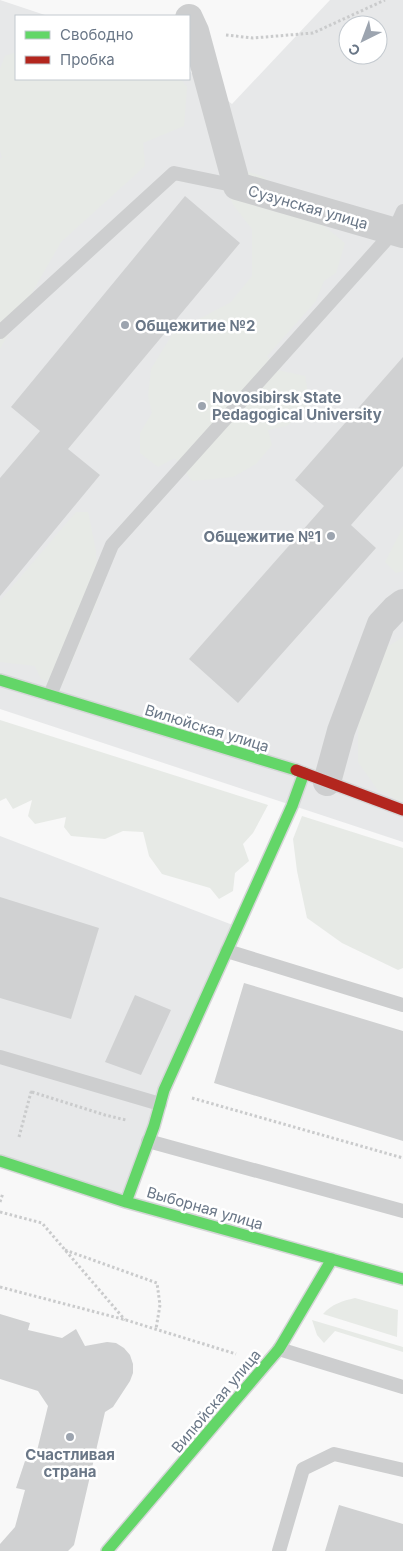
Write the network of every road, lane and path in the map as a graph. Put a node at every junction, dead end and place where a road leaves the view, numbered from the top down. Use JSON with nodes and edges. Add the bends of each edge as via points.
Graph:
{"nodes":[{"id":1,"x":180,"y":0,"type":"edge"},
{"id":2,"x":386,"y":0,"type":"edge"},
{"id":3,"x":187,"y":15,"type":"edge"},
{"id":4,"x":190,"y":22,"type":"edge"},
{"id":5,"x":237,"y":186,"type":"junction"},
{"id":6,"x":400,"y":226,"type":"edge"},
{"id":7,"x":0,"y":332,"type":"edge"},
{"id":8,"x":403,"y":603,"type":"edge"},
{"id":9,"x":0,"y":680,"type":"edge"},
{"id":10,"x":50,"y":695,"type":"junction"},
{"id":11,"x":315,"y":777,"type":"junction"},
{"id":12,"x":403,"y":810,"type":"edge"},
{"id":13,"x":227,"y":951,"type":"junction"},
{"id":14,"x":403,"y":1005,"type":"edge"},
{"id":15,"x":0,"y":1057,"type":"edge"},
{"id":16,"x":24,"y":1088,"type":"dead end"},
{"id":17,"x":164,"y":1090,"type":"junction"},
{"id":18,"x":31,"y":1092,"type":"junction"},
{"id":19,"x":160,"y":1104,"type":"junction"},
{"id":20,"x":154,"y":1126,"type":"junction"},
{"id":21,"x":148,"y":1141,"type":"junction"},
{"id":22,"x":403,"y":1158,"type":"edge"},
{"id":23,"x":6,"y":1162,"type":"edge"},
{"id":24,"x":0,"y":1202,"type":"edge"},
{"id":25,"x":126,"y":1202,"type":"junction"},
{"id":26,"x":403,"y":1211,"type":"edge"},
{"id":27,"x":0,"y":1212,"type":"edge"},
{"id":28,"x":64,"y":1249,"type":"junction"},
{"id":29,"x":332,"y":1259,"type":"junction"},
{"id":30,"x":403,"y":1279,"type":"edge"},
{"id":31,"x":0,"y":1287,"type":"edge"},
{"id":32,"x":126,"y":1320,"type":"junction"},
{"id":33,"x":156,"y":1329,"type":"junction"},
{"id":34,"x":279,"y":1349,"type":"junction"},
{"id":35,"x":403,"y":1387,"type":"edge"},
{"id":36,"x":403,"y":1470,"type":"edge"},
{"id":37,"x":107,"y":1551,"type":"edge"},
{"id":38,"x":279,"y":1551,"type":"edge"}],
"edges":[{"from":1,"to":3,"type":"street","name":"Сузунская улица"},
{"from":2,"to":4,"type":"path","via":[[313,33],[253,38]]},
{"from":4,"to":5,"type":"street","name":"Сузунская улица"},
{"from":5,"to":6,"type":"street","name":"Сузунская улица"},
{"from":5,"to":7,"type":"lane","via":[[174,173]]},
{"from":6,"to":10,"type":"lane","via":[[112,545]]},
{"from":8,"to":11,"type":"street","via":[[381,624],[341,731]]},
{"from":9,"to":10,"type":"street","name":"Вилюйская улица"},
{"from":10,"to":11,"type":"street","name":"Вилюйская улица"},
{"from":11,"to":12,"type":"street","name":"Вилюйская улица"},
{"from":11,"to":13,"type":"street","via":[[292,806]]},
{"from":13,"to":14,"type":"lane"},
{"from":13,"to":17,"type":"street"},
{"from":15,"to":19,"type":"lane"},
{"from":16,"to":18,"type":"path"},
{"from":17,"to":19,"type":"street"},
{"from":17,"to":22,"type":"path"},
{"from":18,"to":20,"type":"path","via":[[105,1116]]},
{"from":18,"to":23,"type":"path"},
{"from":19,"to":20,"type":"street"},
{"from":20,"to":21,"type":"street"},
{"from":21,"to":25,"type":"street"},
{"from":21,"to":26,"type":"lane"},
{"from":23,"to":24,"type":"path"},
{"from":23,"to":25,"type":"street","name":"Выборная улица"},
{"from":25,"to":29,"type":"street","name":"Выборная улица"},
{"from":27,"to":28,"type":"path","via":[[42,1223]]},
{"from":28,"to":32,"type":"path"},
{"from":28,"to":33,"type":"path","via":[[157,1283],[160,1305]]},
{"from":29,"to":30,"type":"street","name":"Выборная улица"},
{"from":29,"to":34,"type":"street","name":"Вилюйская улица"},
{"from":31,"to":32,"type":"path"},
{"from":32,"to":33,"type":"path"},
{"from":33,"to":34,"type":"path","via":[[249,1358]]},
{"from":34,"to":35,"type":"lane"},
{"from":34,"to":37,"type":"street","name":"Вилюйская улица"},
{"from":36,"to":38,"type":"lane","via":[[334,1454],[303,1469]]}]}
